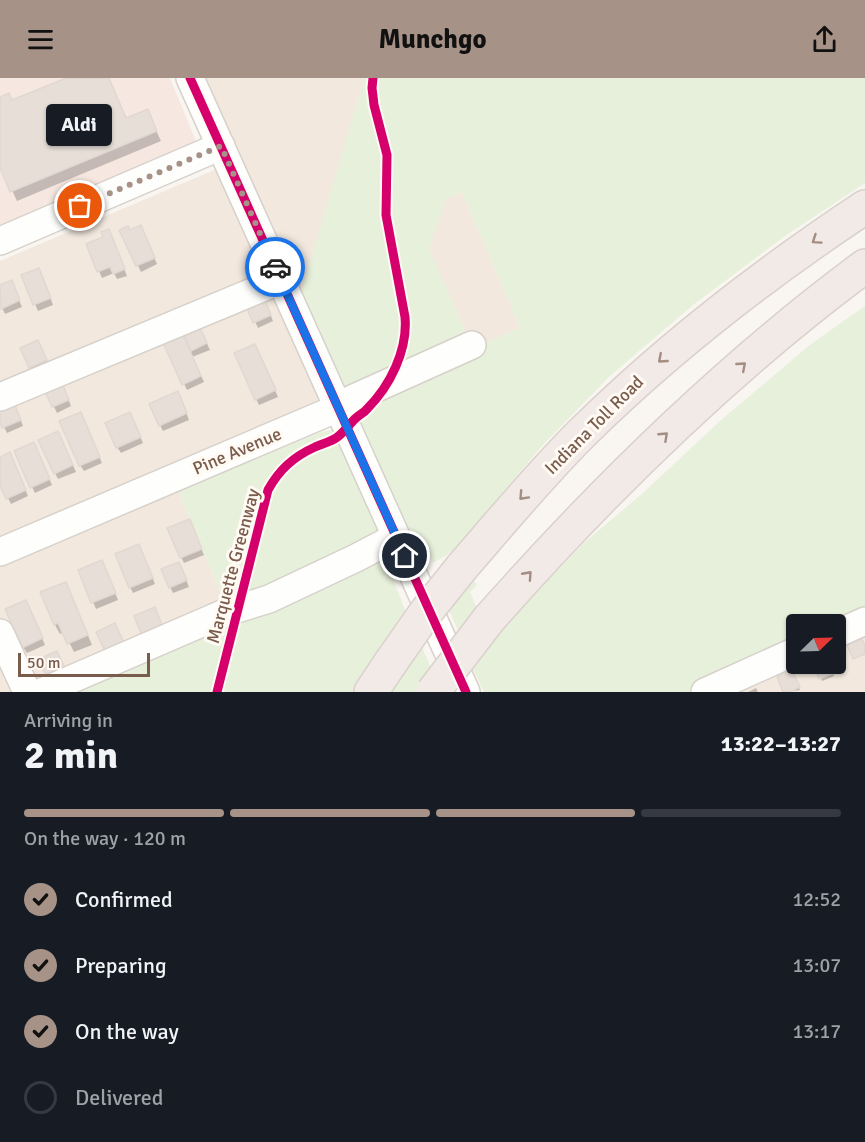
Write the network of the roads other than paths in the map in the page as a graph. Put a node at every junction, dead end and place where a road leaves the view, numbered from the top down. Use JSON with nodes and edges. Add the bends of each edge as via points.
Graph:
{"nodes":[{"id":1,"x":190,"y":78,"type":"edge"},
{"id":2,"x":221,"y":146,"type":"junction"},
{"id":3,"x":865,"y":207,"type":"edge"},
{"id":4,"x":0,"y":241,"type":"edge"},
{"id":5,"x":865,"y":266,"type":"edge"},
{"id":6,"x":281,"y":280,"type":"junction"},
{"id":7,"x":472,"y":345,"type":"dead end"},
{"id":8,"x":0,"y":397,"type":"edge"},
{"id":9,"x":338,"y":408,"type":"junction"},
{"id":10,"x":396,"y":537,"type":"junction"},
{"id":11,"x":0,"y":552,"type":"edge"},
{"id":12,"x":865,"y":621,"type":"edge"},
{"id":13,"x":846,"y":630,"type":"edge"},
{"id":14,"x":0,"y":633,"type":"edge"},
{"id":15,"x":786,"y":656,"type":"edge"},
{"id":16,"x":27,"y":692,"type":"edge"},
{"id":17,"x":42,"y":692,"type":"edge"},
{"id":18,"x":371,"y":692,"type":"edge"},
{"id":19,"x":433,"y":692,"type":"edge"},
{"id":20,"x":466,"y":692,"type":"edge"},
{"id":21,"x":705,"y":692,"type":"edge"}],
"edges":[{"from":1,"to":2,"type":"street"},
{"from":2,"to":4,"type":"street"},
{"from":2,"to":6,"type":"street"},
{"from":3,"to":18,"type":"highway","name":"Indiana Toll Road","one_way":true,"bridge":true,"via":[[797,252],[660,360],[580,435],[462,567]]},
{"from":19,"to":5,"type":"highway","one_way":true,"bridge":true,"via":[[489,619],[624,473],[770,341]]},
{"from":6,"to":8,"type":"street"},
{"from":6,"to":9,"type":"street"},
{"from":7,"to":9,"type":"street","name":"Pine Avenue"},
{"from":9,"to":10,"type":"street"},
{"from":9,"to":11,"type":"street","name":"Pine Avenue"},
{"from":10,"to":17,"type":"street","via":[[269,599],[227,612]]},
{"from":10,"to":20,"type":"street"},
{"from":12,"to":13,"type":"street"},
{"from":14,"to":16,"type":"street"},
{"from":15,"to":21,"type":"street"}]}
